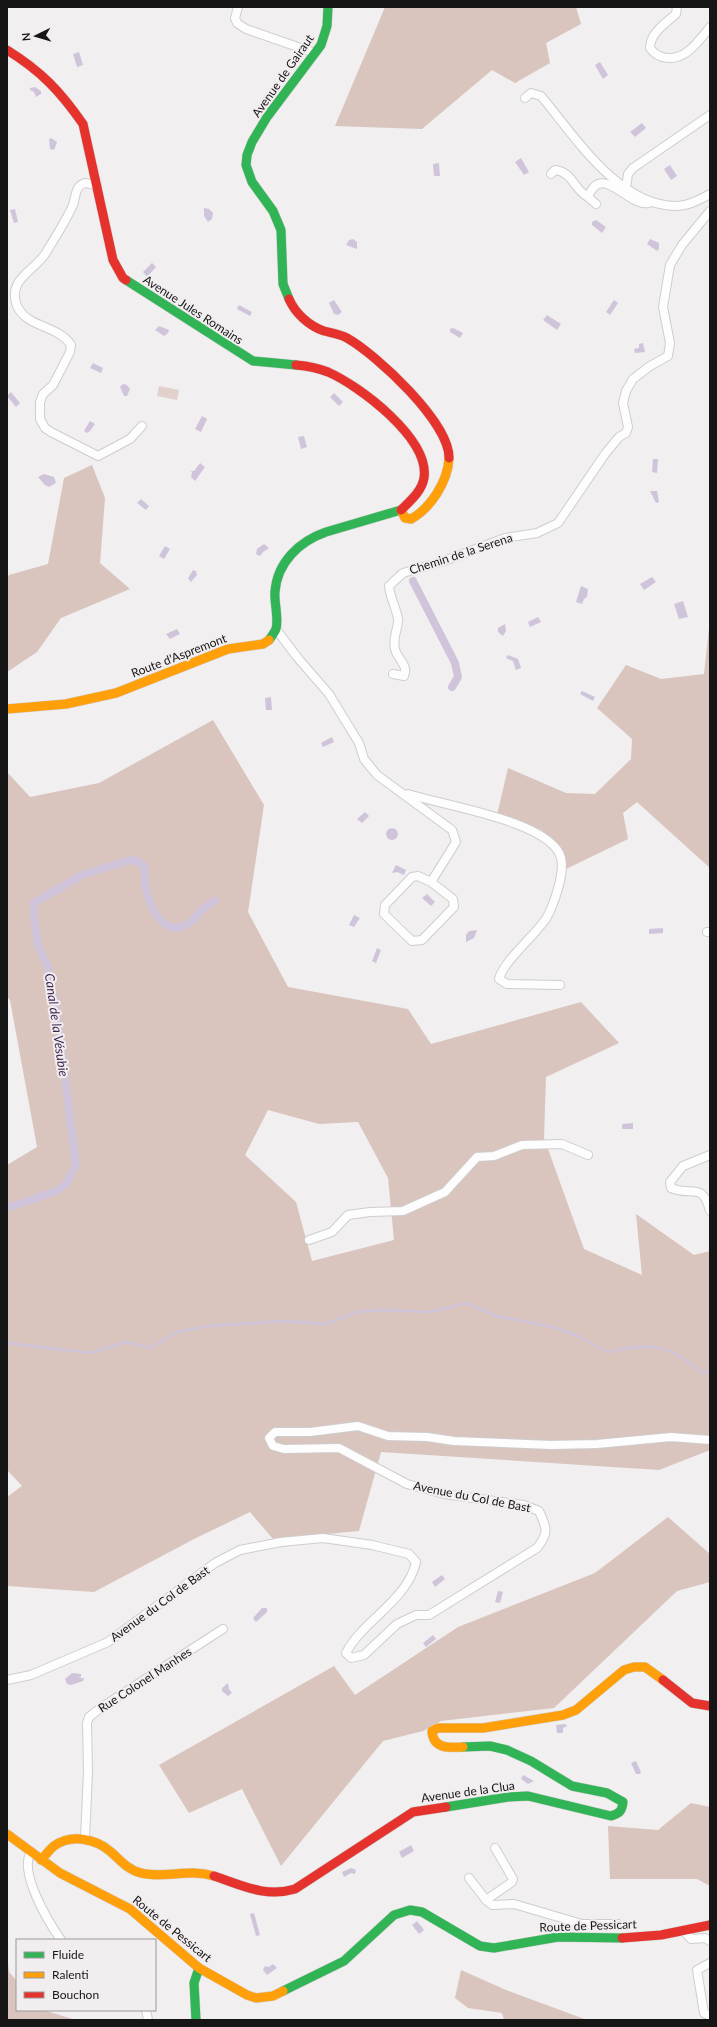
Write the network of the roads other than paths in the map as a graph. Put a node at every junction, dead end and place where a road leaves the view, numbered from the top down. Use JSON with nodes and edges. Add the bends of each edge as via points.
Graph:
{"nodes":[{"id":1,"x":238,"y":7,"type":"edge"},
{"id":2,"x":328,"y":7,"type":"edge"},
{"id":3,"x":677,"y":7,"type":"edge"},
{"id":4,"x":710,"y":27,"type":"edge"},
{"id":5,"x":7,"y":50,"type":"edge"},
{"id":6,"x":315,"y":53,"type":"junction"},
{"id":7,"x":525,"y":98,"type":"dead end"},
{"id":8,"x":710,"y":115,"type":"edge"},
{"id":9,"x":551,"y":174,"type":"dead end"},
{"id":10,"x":97,"y":185,"type":"junction"},
{"id":11,"x":626,"y":188,"type":"junction"},
{"id":12,"x":710,"y":194,"type":"edge"},
{"id":13,"x":588,"y":197,"type":"junction"},
{"id":14,"x":653,"y":202,"type":"junction"},
{"id":15,"x":596,"y":204,"type":"dead end"},
{"id":16,"x":710,"y":211,"type":"edge"},
{"id":17,"x":142,"y":426,"type":"dead end"},
{"id":18,"x":401,"y":510,"type":"junction"},
{"id":19,"x":276,"y":628,"type":"junction"},
{"id":20,"x":393,"y":674,"type":"dead end"},
{"id":21,"x":7,"y":709,"type":"edge"},
{"id":22,"x":401,"y":792,"type":"junction"},
{"id":23,"x":431,"y":882,"type":"junction"},
{"id":24,"x":560,"y":985,"type":"dead end"},
{"id":25,"x":588,"y":1155,"type":"dead end"},
{"id":26,"x":710,"y":1155,"type":"edge"},
{"id":27,"x":710,"y":1211,"type":"edge"},
{"id":28,"x":308,"y":1240,"type":"dead end"},
{"id":29,"x":710,"y":1440,"type":"edge"},
{"id":30,"x":222,"y":1629,"type":"dead end"},
{"id":31,"x":7,"y":1680,"type":"edge"},
{"id":32,"x":710,"y":1706,"type":"edge"},
{"id":33,"x":7,"y":1834,"type":"edge"},
{"id":34,"x":85,"y":1839,"type":"junction"},
{"id":35,"x":495,"y":1848,"type":"dead end"},
{"id":36,"x":31,"y":1852,"type":"junction"},
{"id":37,"x":41,"y":1860,"type":"junction"},
{"id":38,"x":469,"y":1878,"type":"dead end"},
{"id":39,"x":486,"y":1900,"type":"junction"},
{"id":40,"x":618,"y":1924,"type":"dead end"},
{"id":41,"x":710,"y":1925,"type":"edge"},
{"id":42,"x":684,"y":1931,"type":"junction"},
{"id":43,"x":60,"y":1939,"type":"edge"},
{"id":44,"x":710,"y":1942,"type":"edge"},
{"id":45,"x":710,"y":1963,"type":"edge"},
{"id":46,"x":199,"y":1968,"type":"junction"},
{"id":47,"x":710,"y":2016,"type":"edge"},
{"id":48,"x":196,"y":2020,"type":"edge"}],
"edges":[{"from":1,"to":6,"type":"street","via":[[235,18],[237,23],[246,29]]},
{"from":2,"to":6,"type":"street","name":"Avenue de Gairaut","via":[[326,33]]},
{"from":3,"to":4,"type":"street","via":[[676,14],[651,40],[650,48],[657,55],[667,58],[679,56],[694,47]]},
{"from":5,"to":10,"type":"street","name":"Avenue Jules Romains","via":[[36,69],[60,93],[79,118],[87,138]]},
{"from":6,"to":18,"type":"street","name":"Avenue de Gairaut","via":[[272,109],[252,143],[247,154],[247,173],[281,230],[282,280],[291,304],[309,323],[347,338],[402,384],[441,430],[446,440],[449,466],[441,485],[414,518],[407,520]]},
{"from":7,"to":11,"type":"street","via":[[535,93],[541,96],[601,168]]},
{"from":8,"to":11,"type":"street","via":[[633,168],[628,174]]},
{"from":9,"to":13,"type":"street","via":[[555,170],[562,171],[582,194]]},
{"from":10,"to":17,"type":"street","via":[[85,182],[78,188],[73,205],[45,256],[20,279],[15,299],[19,310],[25,316],[56,332],[71,345],[53,385],[40,402],[40,419],[45,428],[98,456],[130,439]]},
{"from":10,"to":18,"type":"street","name":"Avenue Jules Romains","via":[[113,260],[127,281],[253,361],[264,364],[309,366],[336,376],[385,411],[401,426],[418,450],[423,463],[424,478],[414,496]]},
{"from":11,"to":14,"type":"street"},
{"from":12,"to":14,"type":"street","via":[[697,201],[676,206]]},
{"from":13,"to":14,"type":"street","via":[[594,185],[606,183],[640,203]]},
{"from":13,"to":15,"type":"street"},
{"from":16,"to":20,"type":"street","name":"Chemin de la Serena","via":[[682,245],[670,265],[663,306],[670,352],[668,356],[638,375],[626,391],[623,403],[628,427],[626,433],[619,437],[605,454],[558,524],[537,533],[505,538],[403,573],[389,586],[398,620],[393,639],[397,657],[406,671],[404,676]]},
{"from":18,"to":19,"type":"street","via":[[314,536],[296,548],[284,564],[276,582]]},
{"from":19,"to":21,"type":"street","name":"Route d'Aspremont","via":[[269,640],[263,644],[228,649],[116,693],[60,705]]},
{"from":19,"to":22,"type":"street","via":[[329,694],[359,743],[364,759],[377,775]]},
{"from":22,"to":23,"type":"street","via":[[452,830],[456,842]]},
{"from":22,"to":24,"type":"street","via":[[511,821],[542,836],[556,849],[561,857],[562,867],[553,903],[546,918],[513,957],[499,979],[507,984]]},
{"from":23,"to":23,"type":"street","via":[[453,899],[454,907],[422,940],[412,941],[384,914],[385,905],[412,877],[418,876]]},
{"from":25,"to":28,"type":"street","via":[[562,1144],[522,1145],[494,1156],[477,1157],[445,1192],[403,1211],[348,1216],[332,1232]]},
{"from":26,"to":27,"type":"street","via":[[683,1166],[670,1182],[671,1188],[677,1190],[698,1190],[703,1194]]},
{"from":29,"to":31,"type":"street","name":"Avenue du Col de Bast","via":[[670,1437],[597,1444],[454,1442],[427,1437],[388,1436],[358,1426],[310,1432],[275,1432],[269,1438],[273,1446],[284,1449],[339,1448],[407,1484],[444,1494],[524,1505],[539,1511],[547,1527],[544,1540],[537,1548],[428,1614],[416,1615],[397,1624],[364,1655],[352,1658],[346,1653],[351,1643],[383,1613],[414,1574],[416,1562],[409,1554],[372,1545],[323,1538],[281,1542],[240,1550],[215,1563],[108,1642],[31,1675]]},
{"from":30,"to":34,"type":"street","name":"Rue Colonel Manhes","via":[[89,1717]]},
{"from":32,"to":34,"type":"street","name":"Avenue de la Clua","via":[[692,1703],[645,1667],[634,1666],[624,1670],[576,1710],[563,1715],[483,1728],[438,1728],[432,1731],[431,1739],[442,1748],[490,1746],[513,1753],[573,1786],[618,1796],[622,1802],[622,1810],[610,1816],[528,1796],[413,1812],[295,1889],[282,1894],[260,1892],[201,1872],[141,1873],[122,1864],[106,1848]]},
{"from":33,"to":36,"type":"street","name":"Route de Pessicart"},
{"from":34,"to":37,"type":"street","via":[[57,1844]]},
{"from":35,"to":39,"type":"street","via":[[513,1879]]},
{"from":36,"to":37,"type":"street","name":"Route de Pessicart"},
{"from":36,"to":43,"type":"street","via":[[27,1862],[28,1875]]},
{"from":37,"to":46,"type":"street","name":"Route de Pessicart","via":[[74,1881],[130,1909]]},
{"from":38,"to":39,"type":"street"},
{"from":39,"to":40,"type":"street","via":[[492,1906],[514,1904],[582,1924]]},
{"from":41,"to":42,"type":"street","name":"Route de Pessicart"},
{"from":42,"to":44,"type":"street","via":[[691,1939],[705,1938]]},
{"from":42,"to":46,"type":"street","name":"Route de Pessicart","via":[[627,1938],[558,1937],[504,1947],[487,1947],[422,1912],[410,1910],[394,1915],[344,1961],[273,1996],[256,1998],[247,1995]]},
{"from":45,"to":47,"type":"street","via":[[697,1970],[702,2007],[704,2013]]},
{"from":46,"to":48,"type":"street","via":[[194,1983]]}]}
